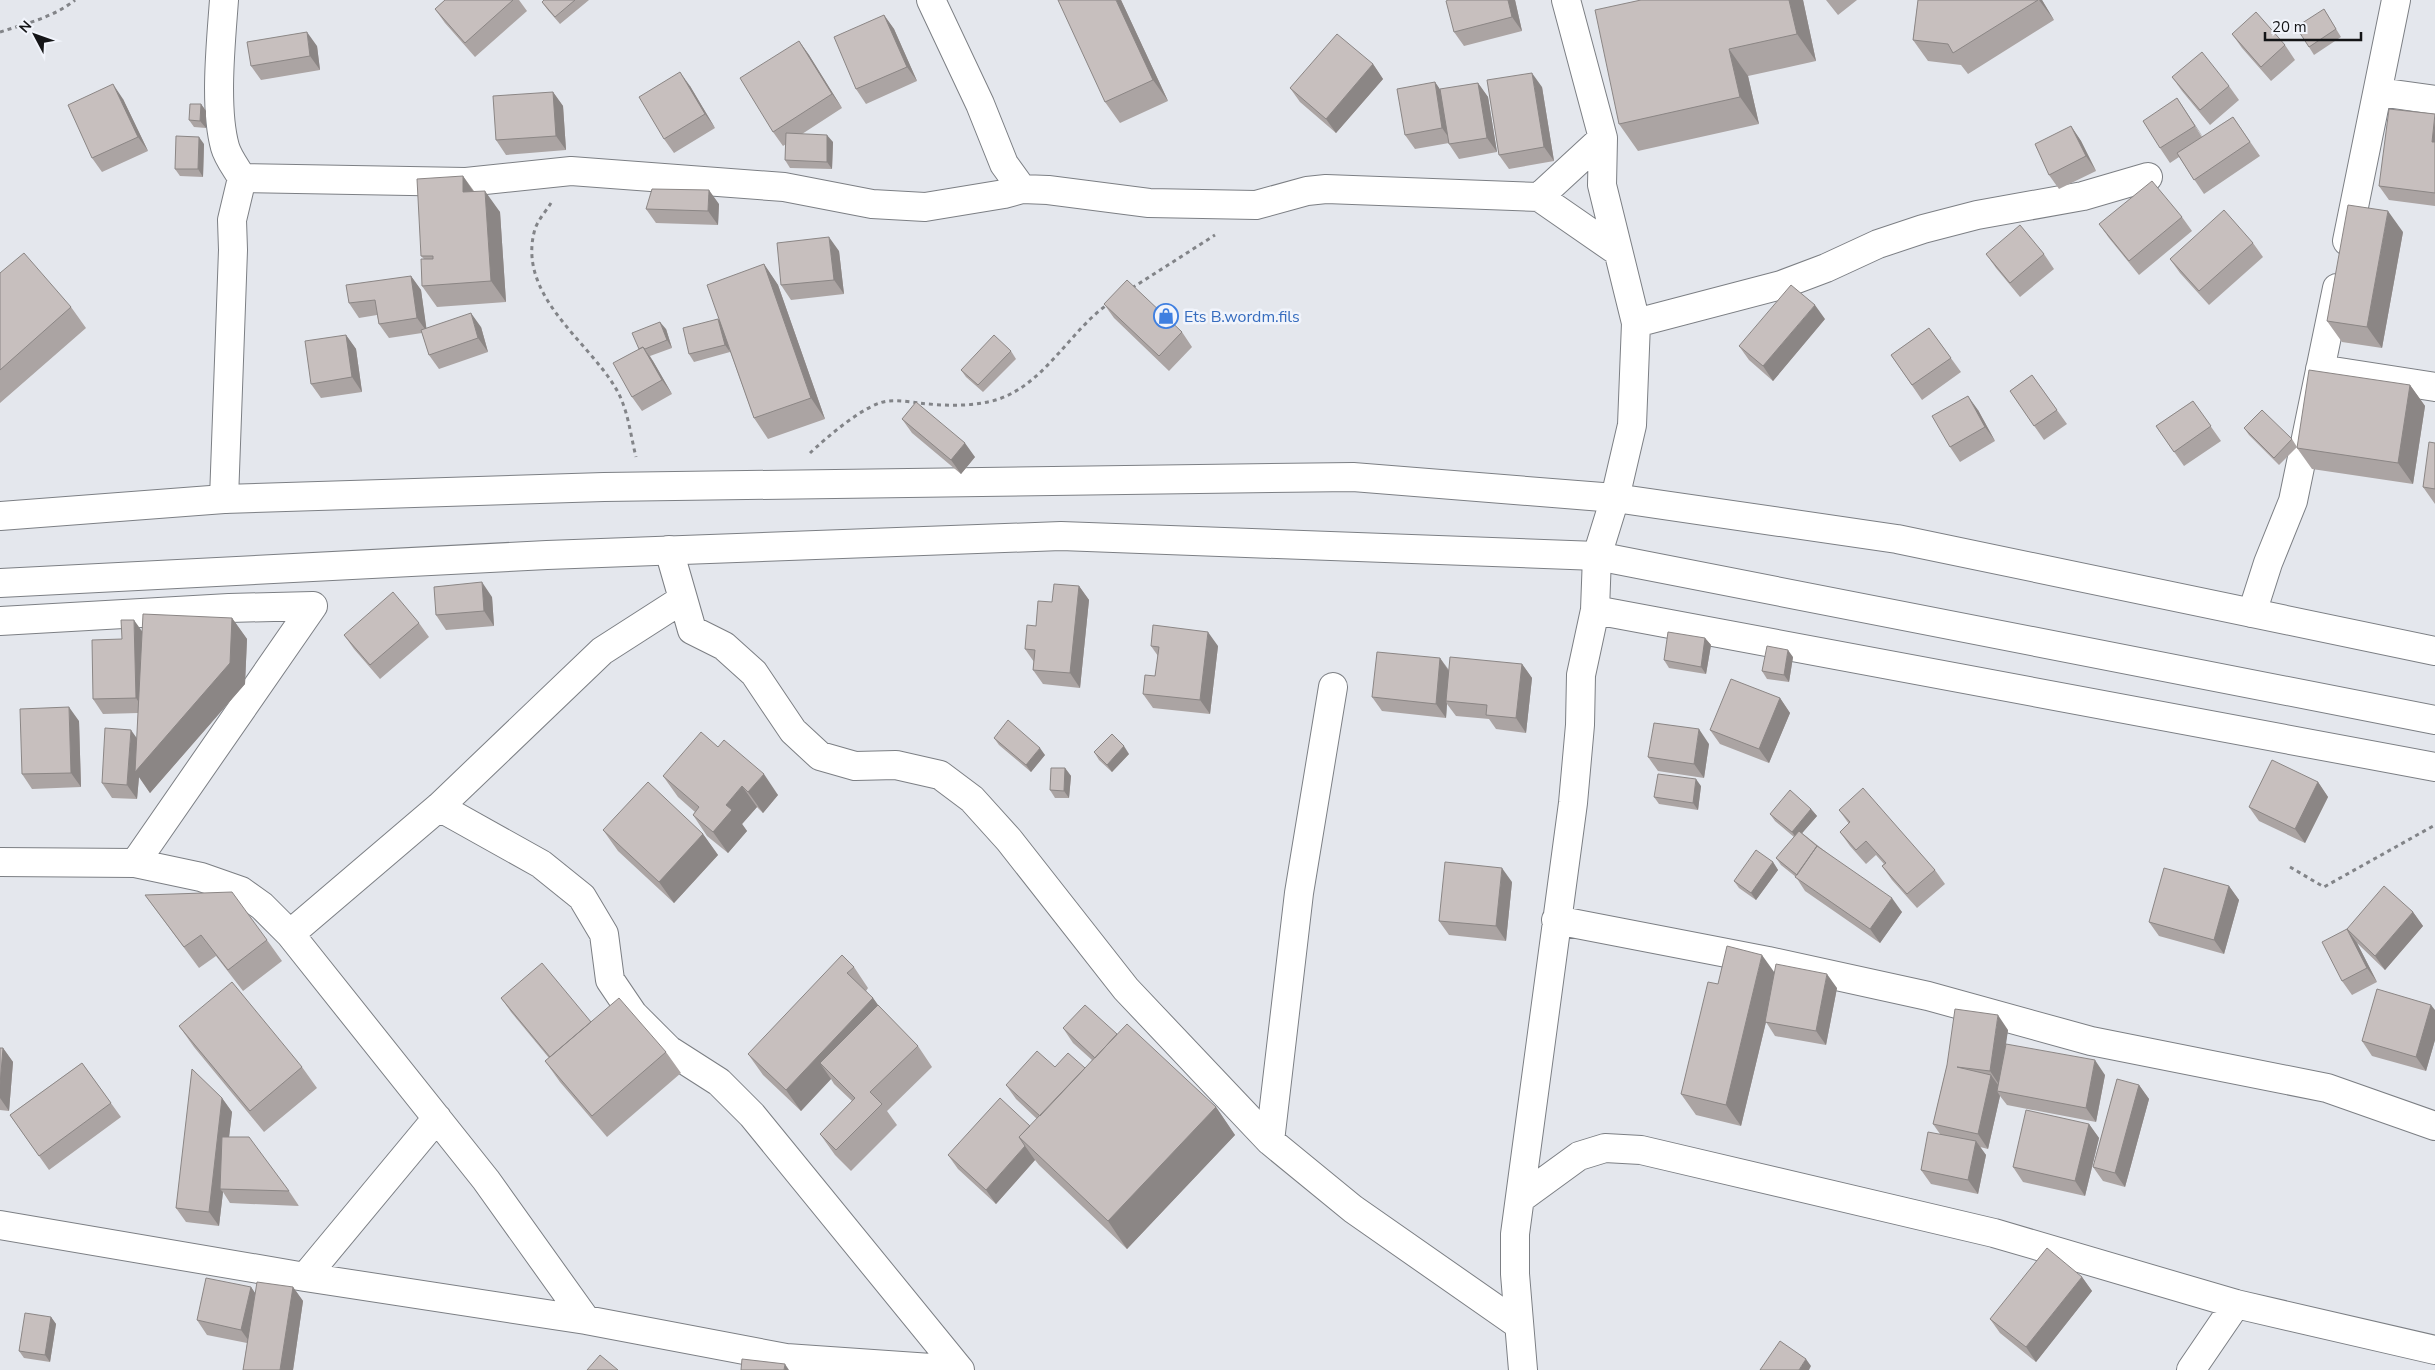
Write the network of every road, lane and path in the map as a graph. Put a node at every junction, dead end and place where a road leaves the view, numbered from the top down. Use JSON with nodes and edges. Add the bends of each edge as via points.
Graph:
{"nodes":[{"id":1,"x":75,"y":0,"type":"edge"},
{"id":2,"x":224,"y":0,"type":"edge"},
{"id":3,"x":931,"y":0,"type":"edge"},
{"id":4,"x":1566,"y":0,"type":"edge"},
{"id":5,"x":2396,"y":0,"type":"edge"},
{"id":6,"x":0,"y":32,"type":"edge"},
{"id":7,"x":2379,"y":92,"type":"junction"},
{"id":8,"x":2435,"y":100,"type":"edge"},
{"id":9,"x":1604,"y":138,"type":"junction"},
{"id":10,"x":571,"y":170,"type":"junction"},
{"id":11,"x":2148,"y":177,"type":"dead end"},
{"id":12,"x":242,"y":178,"type":"junction"},
{"id":13,"x":1022,"y":189,"type":"junction"},
{"id":14,"x":1539,"y":197,"type":"junction"},
{"id":15,"x":1256,"y":205,"type":"junction"},
{"id":16,"x":1617,"y":251,"type":"junction"},
{"id":17,"x":1128,"y":291,"type":"edge"},
{"id":18,"x":1114,"y":300,"type":"edge"},
{"id":19,"x":1636,"y":323,"type":"junction"},
{"id":20,"x":2320,"y":369,"type":"junction"},
{"id":21,"x":2435,"y":387,"type":"edge"},
{"id":22,"x":777,"y":484,"type":"junction"},
{"id":23,"x":644,"y":486,"type":"junction"},
{"id":24,"x":1615,"y":498,"type":"junction"},
{"id":25,"x":224,"y":499,"type":"junction"},
{"id":26,"x":0,"y":516,"type":"edge"},
{"id":27,"x":669,"y":550,"type":"junction"},
{"id":28,"x":1597,"y":556,"type":"junction"},
{"id":29,"x":0,"y":583,"type":"edge"},
{"id":30,"x":683,"y":599,"type":"junction"},
{"id":31,"x":1595,"y":610,"type":"junction"},
{"id":32,"x":2252,"y":613,"type":"junction"},
{"id":33,"x":0,"y":621,"type":"edge"},
{"id":34,"x":2435,"y":651,"type":"edge"},
{"id":35,"x":1333,"y":687,"type":"dead end"},
{"id":36,"x":2435,"y":720,"type":"edge"},
{"id":37,"x":2435,"y":767,"type":"edge"},
{"id":38,"x":439,"y":806,"type":"junction"},
{"id":39,"x":2435,"y":825,"type":"edge"},
{"id":40,"x":0,"y":862,"type":"edge"},
{"id":41,"x":135,"y":863,"type":"junction"},
{"id":42,"x":2290,"y":867,"type":"dead end"},
{"id":43,"x":1556,"y":920,"type":"junction"},
{"id":44,"x":290,"y":934,"type":"junction"},
{"id":45,"x":437,"y":1118,"type":"junction"},
{"id":46,"x":2435,"y":1126,"type":"edge"},
{"id":47,"x":1270,"y":1141,"type":"junction"},
{"id":48,"x":1520,"y":1200,"type":"junction"},
{"id":49,"x":0,"y":1225,"type":"edge"},
{"id":50,"x":305,"y":1277,"type":"junction"},
{"id":51,"x":2236,"y":1304,"type":"junction"},
{"id":52,"x":586,"y":1320,"type":"junction"},
{"id":53,"x":1519,"y":1325,"type":"junction"},
{"id":54,"x":2435,"y":1350,"type":"edge"},
{"id":55,"x":960,"y":1370,"type":"edge"},
{"id":56,"x":1523,"y":1370,"type":"edge"},
{"id":57,"x":2191,"y":1370,"type":"edge"}],
"edges":[{"from":1,"to":6,"type":"path","via":[[36,21]]},
{"from":2,"to":12,"type":"street","via":[[221,109],[226,148]]},
{"from":3,"to":13,"type":"street","via":[[1004,164]]},
{"from":4,"to":9,"type":"street"},
{"from":5,"to":7,"type":"street"},
{"from":7,"to":8,"type":"street"},
{"from":7,"to":20,"type":"street"},
{"from":9,"to":14,"type":"street"},
{"from":9,"to":16,"type":"street","via":[[1602,185]]},
{"from":10,"to":12,"type":"street","via":[[466,182]]},
{"from":10,"to":13,"type":"street","via":[[784,188],[899,207],[925,207]]},
{"from":10,"to":23,"type":"path","via":[[536,228],[531,258],[538,283],[560,319],[616,388],[626,412]]},
{"from":11,"to":19,"type":"street","via":[[2083,196],[1977,215],[1923,229],[1878,244],[1781,285]]},
{"from":12,"to":25,"type":"street","via":[[232,220]]},
{"from":13,"to":15,"type":"street","via":[[1149,203]]},
{"from":14,"to":15,"type":"street","via":[[1326,189]]},
{"from":14,"to":16,"type":"street"},
{"from":15,"to":17,"type":"path","via":[[1192,252]]},
{"from":16,"to":19,"type":"street"},
{"from":18,"to":22,"type":"path","via":[[1102,308],[1043,370],[1017,390],[998,399],[977,403],[935,405],[888,400],[870,407],[821,443]]},
{"from":19,"to":24,"type":"street","via":[[1632,425]]},
{"from":20,"to":21,"type":"street"},
{"from":20,"to":32,"type":"street","via":[[2293,502]]},
{"from":22,"to":23,"type":"street"},
{"from":22,"to":24,"type":"street","via":[[1353,478]]},
{"from":23,"to":25,"type":"street"},
{"from":24,"to":28,"type":"street"},
{"from":24,"to":32,"type":"street","via":[[1897,539]]},
{"from":25,"to":26,"type":"street"},
{"from":27,"to":28,"type":"street","via":[[1061,536]]},
{"from":27,"to":29,"type":"street"},
{"from":27,"to":30,"type":"street"},
{"from":28,"to":31,"type":"street"},
{"from":28,"to":36,"type":"street"},
{"from":30,"to":38,"type":"street","via":[[602,651]]},
{"from":30,"to":47,"type":"street","via":[[692,630],[724,646],[754,673],[793,730],[820,756],[854,766],[896,765],[940,775],[972,799],[1009,840],[1126,988]]},
{"from":31,"to":37,"type":"street"},
{"from":31,"to":43,"type":"street","via":[[1581,675],[1573,803]]},
{"from":32,"to":34,"type":"street"},
{"from":33,"to":41,"type":"street","via":[[313,606]]},
{"from":35,"to":47,"type":"street","via":[[1299,893]]},
{"from":38,"to":44,"type":"street"},
{"from":38,"to":55,"type":"street","via":[[541,864],[582,897],[604,934],[610,980],[633,1014],[669,1050],[719,1082],[752,1115]]},
{"from":39,"to":42,"type":"path","via":[[2324,887]]},
{"from":40,"to":41,"type":"street"},
{"from":41,"to":44,"type":"street","via":[[201,877],[241,890]]},
{"from":43,"to":46,"type":"street","via":[[1777,963],[1928,996],[2091,1041],[2327,1088]]},
{"from":43,"to":48,"type":"street"},
{"from":44,"to":45,"type":"street"},
{"from":45,"to":50,"type":"street"},
{"from":45,"to":52,"type":"street","via":[[486,1180]]},
{"from":47,"to":53,"type":"street","via":[[1352,1208]]},
{"from":48,"to":51,"type":"street","via":[[1579,1156],[1605,1148],[1641,1150],[1994,1233]]},
{"from":48,"to":53,"type":"street","via":[[1515,1274]]},
{"from":49,"to":50,"type":"street"},
{"from":50,"to":52,"type":"street"},
{"from":51,"to":54,"type":"street"},
{"from":51,"to":57,"type":"street"},
{"from":52,"to":55,"type":"street","via":[[786,1358]]},
{"from":53,"to":56,"type":"street"}]}
